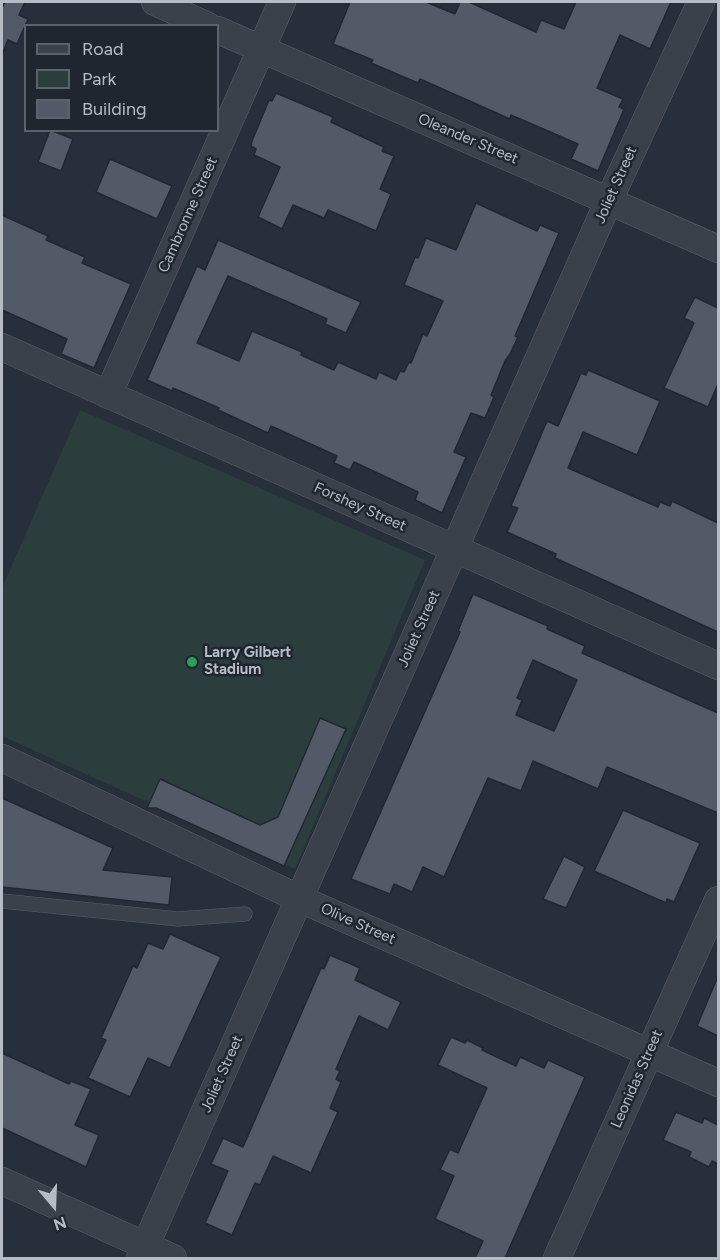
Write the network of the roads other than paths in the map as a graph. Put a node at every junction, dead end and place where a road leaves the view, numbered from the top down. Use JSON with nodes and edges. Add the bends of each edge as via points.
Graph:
{"nodes":[{"id":1,"x":155,"y":2,"type":"edge"},
{"id":2,"x":282,"y":2,"type":"edge"},
{"id":3,"x":701,"y":2,"type":"edge"},
{"id":4,"x":204,"y":24,"type":"edge"},
{"id":5,"x":219,"y":30,"type":"edge"},
{"id":6,"x":261,"y":49,"type":"junction"},
{"id":7,"x":609,"y":200,"type":"junction"},
{"id":8,"x":718,"y":249,"type":"edge"},
{"id":9,"x":2,"y":347,"type":"edge"},
{"id":10,"x":108,"y":395,"type":"junction"},
{"id":11,"x":454,"y":550,"type":"junction"},
{"id":12,"x":718,"y":666,"type":"edge"},
{"id":13,"x":2,"y":758,"type":"edge"},
{"id":14,"x":300,"y":899,"type":"junction"},
{"id":15,"x":718,"y":900,"type":"edge"},
{"id":16,"x":2,"y":902,"type":"edge"},
{"id":17,"x":245,"y":914,"type":"dead end"},
{"id":18,"x":649,"y":1052,"type":"junction"},
{"id":19,"x":718,"y":1083,"type":"edge"},
{"id":20,"x":2,"y":1181,"type":"edge"},
{"id":21,"x":143,"y":1252,"type":"edge"},
{"id":22,"x":173,"y":1258,"type":"edge"},
{"id":23,"x":557,"y":1258,"type":"edge"}],
"edges":[{"from":1,"to":4,"type":"street"},
{"from":2,"to":6,"type":"street","name":"Cambronne Street"},
{"from":3,"to":7,"type":"street","name":"Joliet Street"},
{"from":5,"to":6,"type":"street","name":"Oleander Street"},
{"from":6,"to":7,"type":"street","name":"Oleander Street"},
{"from":6,"to":10,"type":"street","name":"Cambronne Street"},
{"from":7,"to":8,"type":"street","name":"Oleander Street"},
{"from":7,"to":11,"type":"street","name":"Joliet Street"},
{"from":9,"to":10,"type":"street","name":"Forshey Street"},
{"from":10,"to":11,"type":"street","name":"Forshey Street"},
{"from":11,"to":12,"type":"street","name":"Forshey Street"},
{"from":11,"to":14,"type":"street","name":"Joliet Street"},
{"from":13,"to":14,"type":"street","name":"Olive Street"},
{"from":14,"to":18,"type":"street","name":"Olive Street"},
{"from":14,"to":21,"type":"street","name":"Joliet Street"},
{"from":15,"to":18,"type":"street","name":"Leonidas Street"},
{"from":16,"to":17,"type":"lane","via":[[178,919]]},
{"from":18,"to":19,"type":"street","name":"Olive Street"},
{"from":18,"to":23,"type":"street","name":"Leonidas Street"},
{"from":20,"to":21,"type":"street"},
{"from":21,"to":22,"type":"street"}]}
